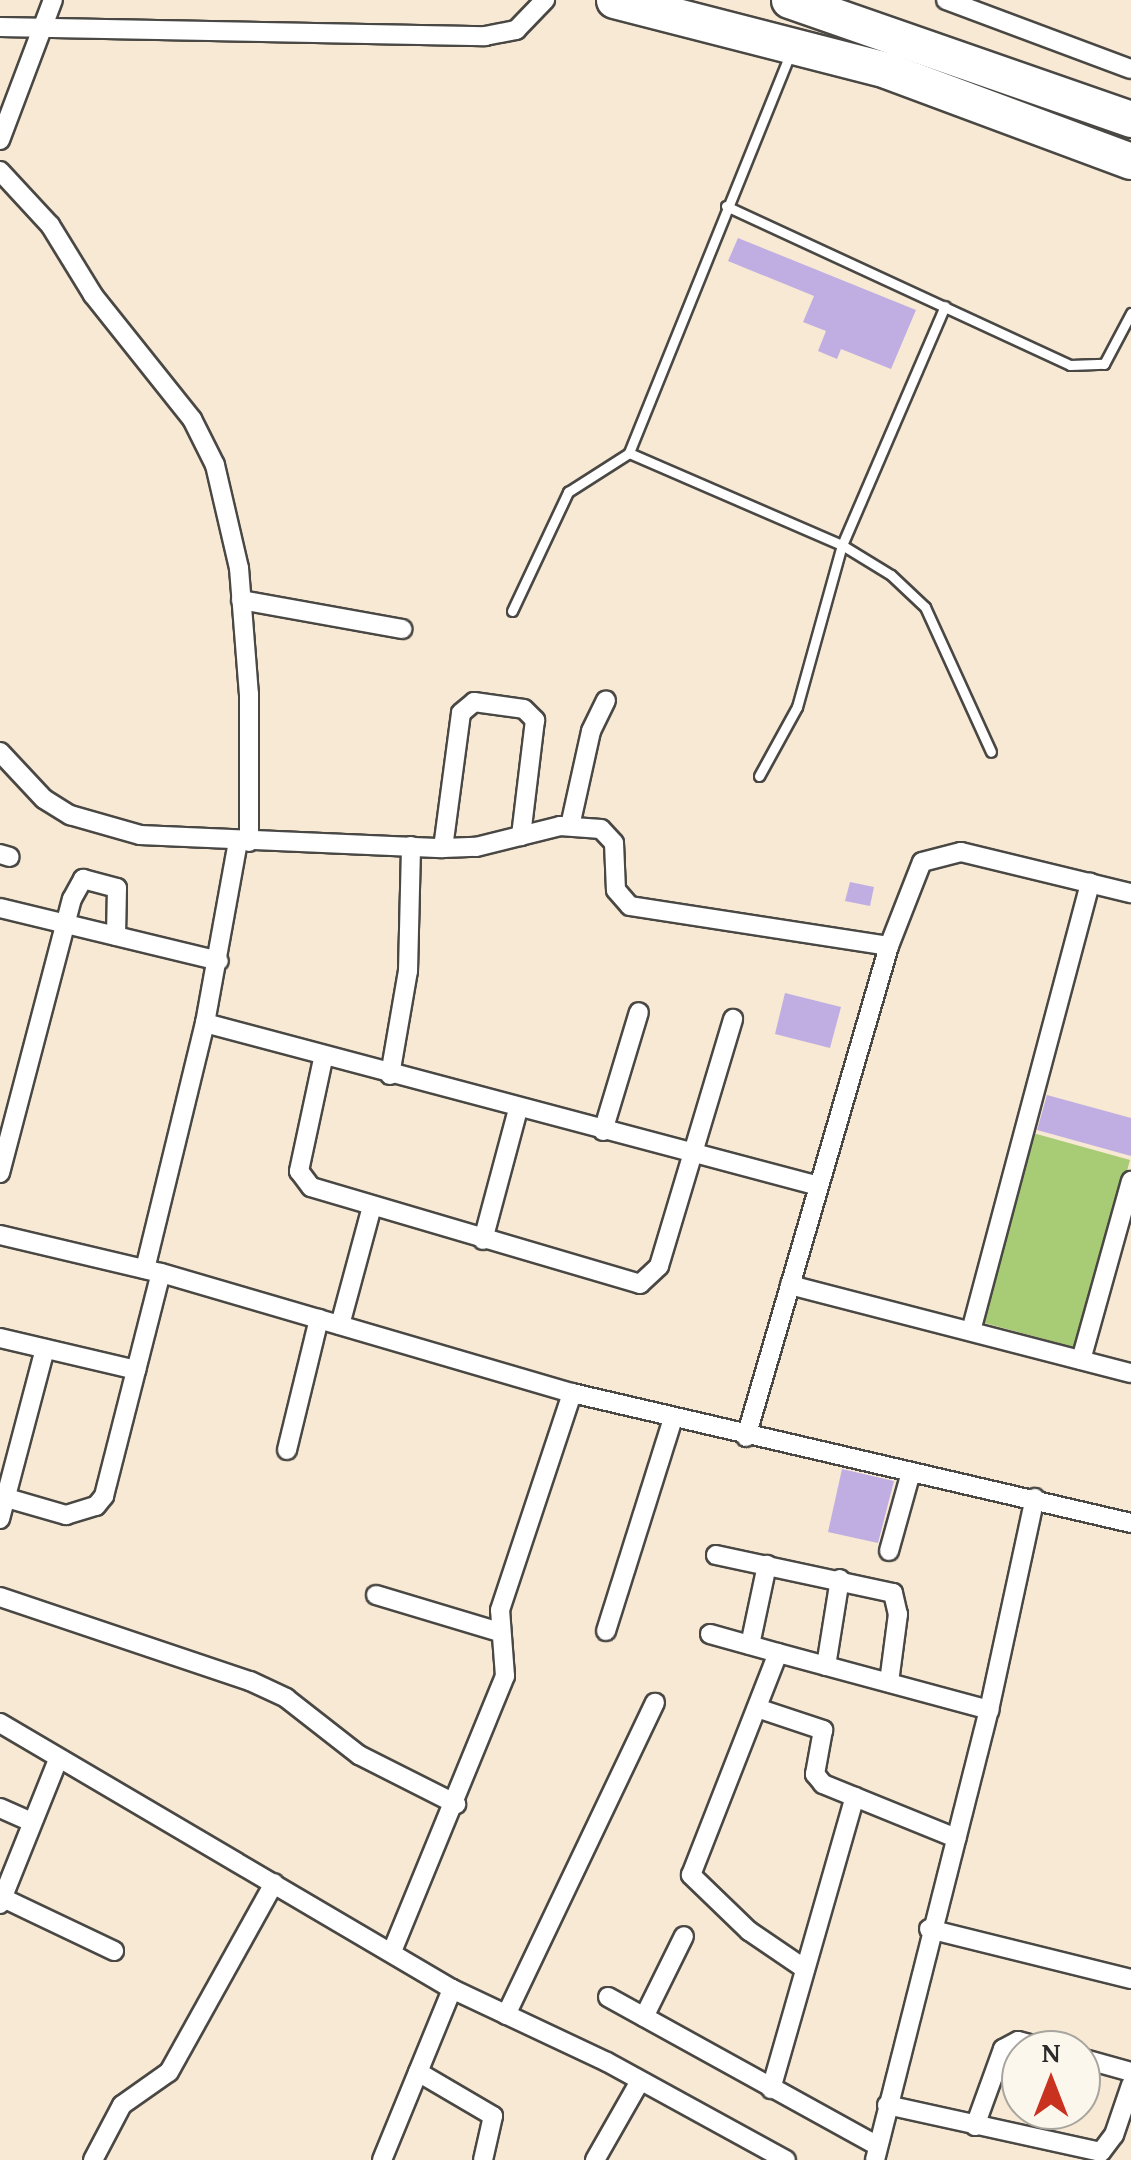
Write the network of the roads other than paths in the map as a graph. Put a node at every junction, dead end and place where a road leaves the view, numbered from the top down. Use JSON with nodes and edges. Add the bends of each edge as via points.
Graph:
{"nodes":[{"id":1,"x":53,"y":0,"type":"edge"},
{"id":2,"x":545,"y":0,"type":"edge"},
{"id":3,"x":614,"y":0,"type":"edge"},
{"id":4,"x":789,"y":0,"type":"edge"},
{"id":5,"x":946,"y":0,"type":"edge"},
{"id":6,"x":0,"y":27,"type":"edge"},
{"id":7,"x":43,"y":27,"type":"junction"},
{"id":8,"x":794,"y":44,"type":"junction"},
{"id":9,"x":1131,"y":69,"type":"edge"},
{"id":10,"x":1131,"y":119,"type":"edge"},
{"id":11,"x":0,"y":140,"type":"edge"},
{"id":12,"x":1131,"y":161,"type":"edge"},
{"id":13,"x":0,"y":171,"type":"edge"},
{"id":14,"x":726,"y":206,"type":"junction"},
{"id":15,"x":945,"y":306,"type":"junction"},
{"id":16,"x":1131,"y":313,"type":"edge"},
{"id":17,"x":629,"y":453,"type":"junction"},
{"id":18,"x":842,"y":545,"type":"junction"},
{"id":19,"x":242,"y":600,"type":"junction"},
{"id":20,"x":512,"y":610,"type":"dead end"},
{"id":21,"x":402,"y":629,"type":"dead end"},
{"id":22,"x":606,"y":700,"type":"dead end"},
{"id":23,"x":0,"y":752,"type":"edge"},
{"id":24,"x":991,"y":752,"type":"dead end"},
{"id":25,"x":758,"y":776,"type":"dead end"},
{"id":26,"x":570,"y":826,"type":"junction"},
{"id":27,"x":521,"y":836,"type":"junction"},
{"id":28,"x":244,"y":842,"type":"junction"},
{"id":29,"x":412,"y":846,"type":"junction"},
{"id":30,"x":443,"y":848,"type":"junction"},
{"id":31,"x":1090,"y":883,"type":"junction"},
{"id":32,"x":1131,"y":893,"type":"edge"},
{"id":33,"x":0,"y":908,"type":"edge"},
{"id":34,"x":66,"y":924,"type":"junction"},
{"id":35,"x":116,"y":936,"type":"junction"},
{"id":36,"x":889,"y":946,"type":"junction"},
{"id":37,"x":218,"y":961,"type":"junction"},
{"id":38,"x":639,"y":1012,"type":"dead end"},
{"id":39,"x":733,"y":1019,"type":"dead end"},
{"id":40,"x":205,"y":1024,"type":"junction"},
{"id":41,"x":323,"y":1059,"type":"junction"},
{"id":42,"x":390,"y":1074,"type":"junction"},
{"id":43,"x":518,"y":1109,"type":"junction"},
{"id":44,"x":603,"y":1131,"type":"junction"},
{"id":45,"x":695,"y":1154,"type":"junction"},
{"id":46,"x":0,"y":1173,"type":"edge"},
{"id":47,"x":1131,"y":1181,"type":"edge"},
{"id":48,"x":819,"y":1186,"type":"junction"},
{"id":49,"x":372,"y":1206,"type":"junction"},
{"id":50,"x":0,"y":1235,"type":"edge"},
{"id":51,"x":482,"y":1240,"type":"junction"},
{"id":52,"x":153,"y":1271,"type":"junction"},
{"id":53,"x":790,"y":1286,"type":"junction"},
{"id":54,"x":319,"y":1319,"type":"junction"},
{"id":55,"x":340,"y":1325,"type":"junction"},
{"id":56,"x":970,"y":1332,"type":"junction"},
{"id":57,"x":0,"y":1338,"type":"edge"},
{"id":58,"x":45,"y":1348,"type":"junction"},
{"id":59,"x":1081,"y":1360,"type":"junction"},
{"id":60,"x":136,"y":1370,"type":"junction"},
{"id":61,"x":1131,"y":1372,"type":"edge"},
{"id":62,"x":572,"y":1393,"type":"junction"},
{"id":63,"x":673,"y":1418,"type":"junction"},
{"id":64,"x":746,"y":1437,"type":"junction"},
{"id":65,"x":287,"y":1450,"type":"dead end"},
{"id":66,"x":911,"y":1472,"type":"junction"},
{"id":67,"x":3,"y":1497,"type":"edge"},
{"id":68,"x":1034,"y":1498,"type":"junction"},
{"id":69,"x":0,"y":1519,"type":"edge"},
{"id":70,"x":1131,"y":1523,"type":"edge"},
{"id":71,"x":889,"y":1551,"type":"dead end"},
{"id":72,"x":716,"y":1555,"type":"dead end"},
{"id":73,"x":767,"y":1565,"type":"junction"},
{"id":74,"x":840,"y":1580,"type":"junction"},
{"id":75,"x":376,"y":1595,"type":"dead end"},
{"id":76,"x":0,"y":1598,"type":"edge"},
{"id":77,"x":606,"y":1630,"type":"dead end"},
{"id":78,"x":499,"y":1632,"type":"junction"},
{"id":79,"x":710,"y":1634,"type":"dead end"},
{"id":80,"x":750,"y":1645,"type":"junction"},
{"id":81,"x":778,"y":1653,"type":"junction"},
{"id":82,"x":826,"y":1666,"type":"junction"},
{"id":83,"x":889,"y":1682,"type":"junction"},
{"id":84,"x":655,"y":1703,"type":"dead end"},
{"id":85,"x":757,"y":1708,"type":"junction"},
{"id":86,"x":990,"y":1710,"type":"junction"},
{"id":87,"x":0,"y":1723,"type":"edge"},
{"id":88,"x":58,"y":1760,"type":"junction"},
{"id":89,"x":855,"y":1797,"type":"junction"},
{"id":90,"x":456,"y":1804,"type":"junction"},
{"id":91,"x":0,"y":1808,"type":"edge"},
{"id":92,"x":31,"y":1822,"type":"junction"},
{"id":93,"x":956,"y":1838,"type":"junction"},
{"id":94,"x":274,"y":1882,"type":"junction"},
{"id":95,"x":1,"y":1901,"type":"edge"},
{"id":96,"x":929,"y":1928,"type":"junction"},
{"id":97,"x":684,"y":1936,"type":"dead end"},
{"id":98,"x":392,"y":1949,"type":"junction"},
{"id":99,"x":114,"y":1951,"type":"dead end"},
{"id":100,"x":805,"y":1970,"type":"junction"},
{"id":101,"x":1131,"y":1979,"type":"edge"},
{"id":102,"x":452,"y":1989,"type":"junction"},
{"id":103,"x":608,"y":1997,"type":"dead end"},
{"id":104,"x":506,"y":2015,"type":"junction"},
{"id":105,"x":644,"y":2017,"type":"junction"},
{"id":106,"x":1001,"y":2054,"type":"edge"},
{"id":107,"x":1101,"y":2064,"type":"edge"},
{"id":108,"x":418,"y":2072,"type":"junction"},
{"id":109,"x":1131,"y":2072,"type":"edge"},
{"id":110,"x":640,"y":2081,"type":"junction"},
{"id":111,"x":1131,"y":2085,"type":"edge"},
{"id":112,"x":771,"y":2089,"type":"junction"},
{"id":113,"x":888,"y":2105,"type":"junction"},
{"id":114,"x":975,"y":2126,"type":"junction"},
{"id":115,"x":876,"y":2153,"type":"edge"},
{"id":116,"x":93,"y":2160,"type":"edge"},
{"id":117,"x":382,"y":2160,"type":"edge"},
{"id":118,"x":483,"y":2160,"type":"edge"},
{"id":119,"x":595,"y":2160,"type":"edge"},
{"id":120,"x":786,"y":2160,"type":"edge"}],
"edges":[{"from":1,"to":7,"type":"street"},
{"from":2,"to":7,"type":"street","via":[[516,30],[485,36]]},
{"from":3,"to":8,"type":"highway"},
{"from":4,"to":10,"type":"highway"},
{"from":5,"to":9,"type":"street"},
{"from":6,"to":7,"type":"street"},
{"from":7,"to":11,"type":"street"},
{"from":8,"to":12,"type":"highway","via":[[903,76]]},
{"from":8,"to":14,"type":"lane"},
{"from":13,"to":19,"type":"street","via":[[50,225],[93,295],[192,419],[229,511]]},
{"from":14,"to":15,"type":"lane"},
{"from":14,"to":17,"type":"lane"},
{"from":15,"to":16,"type":"lane","via":[[1070,366],[1088,367],[1104,364],[1117,348]]},
{"from":15,"to":18,"type":"lane"},
{"from":17,"to":18,"type":"lane"},
{"from":17,"to":20,"type":"lane","via":[[568,492]]},
{"from":18,"to":24,"type":"lane","via":[[892,575],[925,607]]},
{"from":18,"to":25,"type":"lane","via":[[797,707]]},
{"from":19,"to":21,"type":"street"},
{"from":19,"to":28,"type":"street"},
{"from":22,"to":26,"type":"street","via":[[591,730]]},
{"from":23,"to":28,"type":"street","via":[[44,799],[93,826]]},
{"from":26,"to":27,"type":"street"},
{"from":26,"to":36,"type":"street","via":[[609,836],[616,890],[630,906]]},
{"from":27,"to":30,"type":"street"},
{"from":27,"to":30,"type":"street","via":[[535,720],[524,710],[474,702],[461,714]]},
{"from":28,"to":29,"type":"street"},
{"from":28,"to":37,"type":"street"},
{"from":29,"to":30,"type":"street"},
{"from":29,"to":42,"type":"street","via":[[408,970]]},
{"from":31,"to":32,"type":"street"},
{"from":31,"to":36,"type":"street","via":[[940,852],[922,862],[910,882]]},
{"from":31,"to":56,"type":"street"},
{"from":33,"to":34,"type":"street"},
{"from":34,"to":35,"type":"street"},
{"from":34,"to":35,"type":"street","via":[[76,886],[93,877],[117,888]]},
{"from":34,"to":46,"type":"street"},
{"from":35,"to":37,"type":"street"},
{"from":36,"to":48,"type":"street"},
{"from":37,"to":40,"type":"street"},
{"from":38,"to":44,"type":"street"},
{"from":39,"to":45,"type":"street"},
{"from":40,"to":41,"type":"street"},
{"from":40,"to":52,"type":"street"},
{"from":41,"to":42,"type":"street"},
{"from":41,"to":49,"type":"street","via":[[302,1178]]},
{"from":42,"to":43,"type":"street"},
{"from":43,"to":44,"type":"street"},
{"from":43,"to":51,"type":"street"},
{"from":44,"to":45,"type":"street"},
{"from":45,"to":48,"type":"street"},
{"from":45,"to":51,"type":"street","via":[[659,1266],[640,1284]]},
{"from":47,"to":59,"type":"street"},
{"from":48,"to":53,"type":"street"},
{"from":49,"to":51,"type":"street"},
{"from":49,"to":55,"type":"street"},
{"from":50,"to":52,"type":"street"},
{"from":52,"to":54,"type":"street"},
{"from":52,"to":60,"type":"street"},
{"from":53,"to":56,"type":"street"},
{"from":53,"to":64,"type":"street"},
{"from":54,"to":55,"type":"street"},
{"from":54,"to":65,"type":"street"},
{"from":55,"to":62,"type":"street"},
{"from":56,"to":59,"type":"street"},
{"from":57,"to":58,"type":"street"},
{"from":58,"to":60,"type":"street"},
{"from":58,"to":67,"type":"street"},
{"from":59,"to":61,"type":"street"},
{"from":60,"to":67,"type":"street","via":[[96,1506],[66,1514]]},
{"from":62,"to":63,"type":"street"},
{"from":62,"to":78,"type":"street","via":[[500,1610]]},
{"from":63,"to":64,"type":"street"},
{"from":63,"to":77,"type":"street"},
{"from":64,"to":66,"type":"street"},
{"from":66,"to":68,"type":"street"},
{"from":66,"to":71,"type":"street"},
{"from":67,"to":69,"type":"street"},
{"from":68,"to":70,"type":"street"},
{"from":68,"to":86,"type":"street"},
{"from":72,"to":73,"type":"street"},
{"from":73,"to":74,"type":"street"},
{"from":73,"to":80,"type":"street"},
{"from":74,"to":82,"type":"street"},
{"from":74,"to":83,"type":"street","via":[[880,1588],[898,1601]]},
{"from":75,"to":78,"type":"street"},
{"from":76,"to":90,"type":"street","via":[[250,1681],[286,1698],[360,1754]]},
{"from":78,"to":90,"type":"street","via":[[505,1676]]},
{"from":79,"to":80,"type":"street"},
{"from":80,"to":81,"type":"street"},
{"from":81,"to":82,"type":"street"},
{"from":81,"to":85,"type":"street"},
{"from":82,"to":83,"type":"street"},
{"from":83,"to":86,"type":"street"},
{"from":84,"to":104,"type":"street"},
{"from":85,"to":89,"type":"street","via":[[823,1730],[816,1778]]},
{"from":85,"to":100,"type":"street","via":[[691,1875],[749,1932]]},
{"from":86,"to":93,"type":"street"},
{"from":87,"to":88,"type":"street"},
{"from":88,"to":92,"type":"street"},
{"from":88,"to":94,"type":"street"},
{"from":89,"to":93,"type":"street"},
{"from":89,"to":100,"type":"street"},
{"from":90,"to":98,"type":"street"},
{"from":91,"to":92,"type":"street"},
{"from":92,"to":95,"type":"street"},
{"from":93,"to":96,"type":"street"},
{"from":94,"to":98,"type":"street"},
{"from":94,"to":116,"type":"street","via":[[168,2072],[122,2105]]},
{"from":95,"to":99,"type":"street"},
{"from":96,"to":101,"type":"street"},
{"from":96,"to":113,"type":"street"},
{"from":97,"to":105,"type":"street"},
{"from":98,"to":102,"type":"street"},
{"from":100,"to":112,"type":"street"},
{"from":102,"to":104,"type":"street"},
{"from":102,"to":108,"type":"street"},
{"from":103,"to":105,"type":"street"},
{"from":104,"to":110,"type":"street"},
{"from":105,"to":112,"type":"street"},
{"from":106,"to":114,"type":"street"},
{"from":107,"to":109,"type":"street"},
{"from":108,"to":117,"type":"street"},
{"from":108,"to":118,"type":"street","via":[[493,2116]]},
{"from":110,"to":119,"type":"street"},
{"from":110,"to":120,"type":"street"},
{"from":111,"to":114,"type":"street","via":[[1101,2152]]},
{"from":112,"to":115,"type":"street"},
{"from":113,"to":114,"type":"street"},
{"from":113,"to":115,"type":"street"}]}
